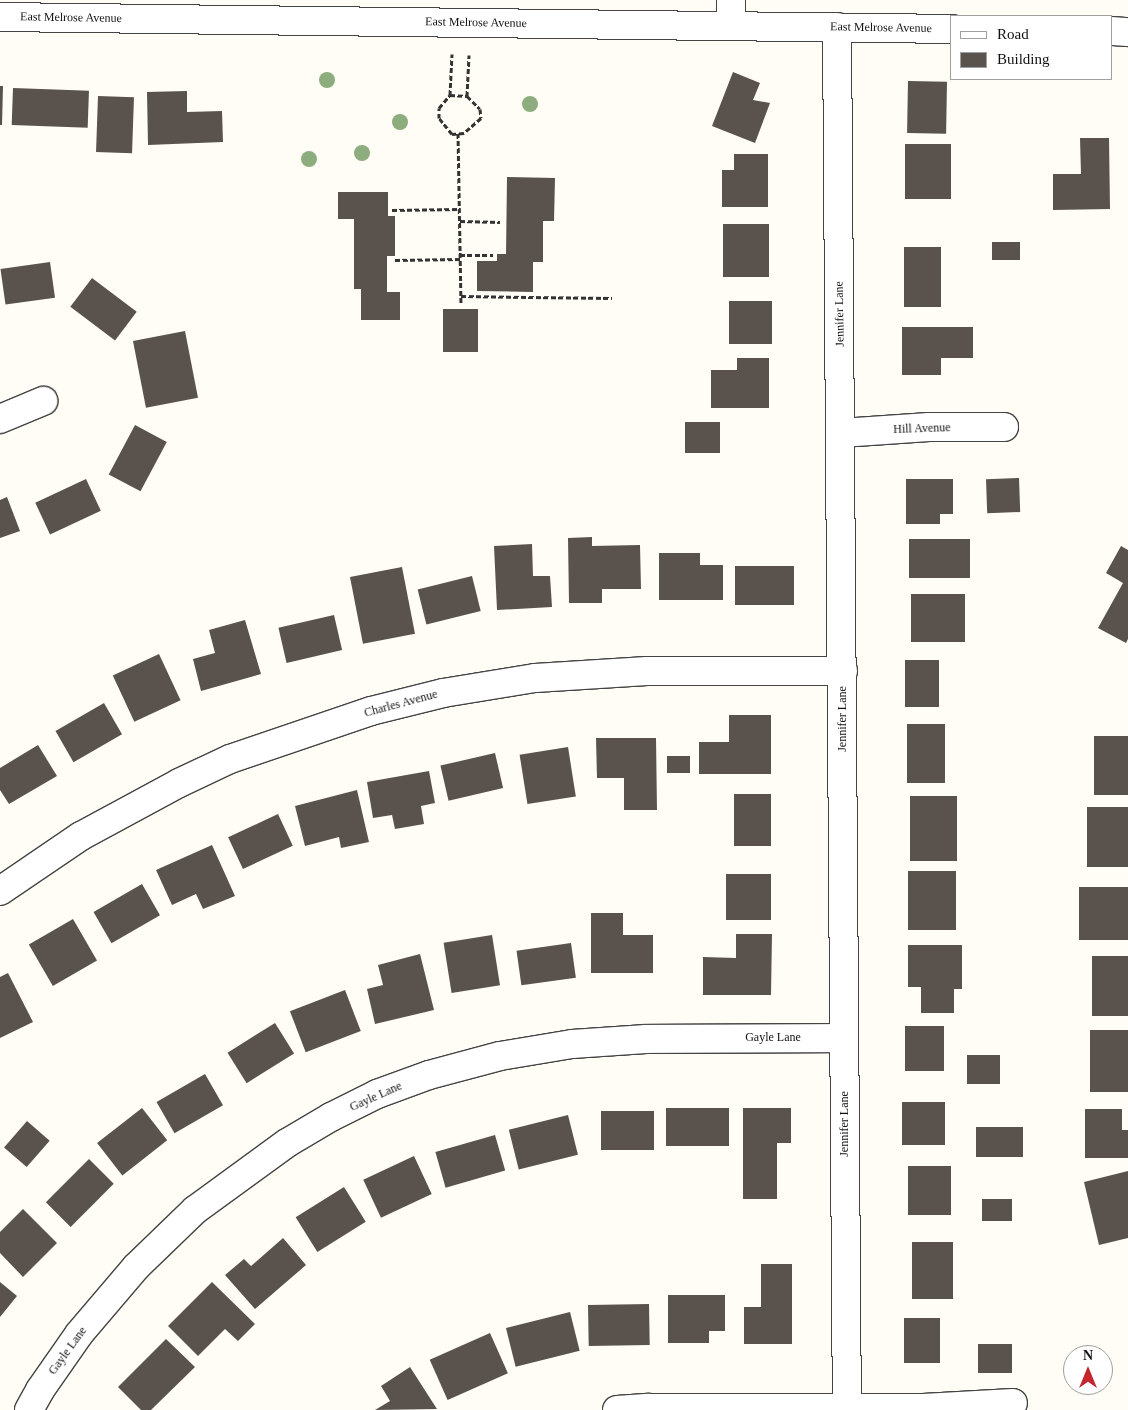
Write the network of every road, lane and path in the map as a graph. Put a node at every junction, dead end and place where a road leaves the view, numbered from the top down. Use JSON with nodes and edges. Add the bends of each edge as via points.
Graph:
{"nodes":[{"id":1,"x":731,"y":13,"type":"edge"},
{"id":2,"x":0,"y":17,"type":"edge"},
{"id":3,"x":837,"y":27,"type":"junction"},
{"id":4,"x":950,"y":29,"type":"edge"},
{"id":5,"x":1113,"y":31,"type":"edge"},
{"id":6,"x":1128,"y":32,"type":"edge"},
{"id":7,"x":452,"y":54,"type":"dead end"},
{"id":8,"x":469,"y":54,"type":"dead end"},
{"id":9,"x":450,"y":96,"type":"junction"},
{"id":10,"x":467,"y":96,"type":"junction"},
{"id":11,"x":458,"y":133,"type":"junction"},
{"id":12,"x":459,"y":209,"type":"junction"},
{"id":13,"x":392,"y":210,"type":"dead end"},
{"id":14,"x":460,"y":221,"type":"junction"},
{"id":15,"x":500,"y":222,"type":"dead end"},
{"id":16,"x":493,"y":255,"type":"dead end"},
{"id":17,"x":460,"y":257,"type":"junction"},
{"id":18,"x":395,"y":260,"type":"dead end"},
{"id":19,"x":461,"y":296,"type":"junction"},
{"id":20,"x":612,"y":298,"type":"dead end"},
{"id":21,"x":461,"y":304,"type":"dead end"},
{"id":22,"x":43,"y":401,"type":"dead end"},
{"id":23,"x":0,"y":419,"type":"edge"},
{"id":24,"x":1004,"y":427,"type":"dead end"},
{"id":25,"x":841,"y":433,"type":"junction"},
{"id":26,"x":843,"y":671,"type":"junction"},
{"id":27,"x":0,"y":891,"type":"edge"},
{"id":28,"x":844,"y":1038,"type":"junction"},
{"id":29,"x":1013,"y":1403,"type":"dead end"},
{"id":30,"x":847,"y":1409,"type":"edge"},
{"id":31,"x":29,"y":1410,"type":"edge"},
{"id":32,"x":616,"y":1410,"type":"edge"}],
"edges":[{"from":1,"to":2,"type":"street","name":"East Melrose Avenue"},
{"from":1,"to":3,"type":"street","name":"East Melrose Avenue"},
{"from":3,"to":4,"type":"street","name":"East Melrose Avenue"},
{"from":3,"to":25,"type":"street","name":"Jennifer Lane"},
{"from":5,"to":6,"type":"street"},
{"from":7,"to":9,"type":"path"},
{"from":8,"to":10,"type":"path"},
{"from":9,"to":10,"type":"path"},
{"from":9,"to":11,"type":"path","via":[[439,108],[439,118],[452,134]]},
{"from":10,"to":11,"type":"path","via":[[480,109],[481,118],[464,133]]},
{"from":11,"to":12,"type":"path"},
{"from":12,"to":13,"type":"path"},
{"from":12,"to":14,"type":"path"},
{"from":14,"to":15,"type":"path"},
{"from":14,"to":17,"type":"path"},
{"from":16,"to":17,"type":"path"},
{"from":17,"to":18,"type":"path"},
{"from":17,"to":19,"type":"path"},
{"from":19,"to":20,"type":"path"},
{"from":19,"to":21,"type":"path"},
{"from":22,"to":23,"type":"street"},
{"from":24,"to":25,"type":"street","name":"Hill Avenue","via":[[929,427]]},
{"from":25,"to":26,"type":"street","name":"Jennifer Lane"},
{"from":26,"to":27,"type":"street","name":"Charles Avenue","via":[[647,671],[535,678],[443,693],[371,711],[230,759],[179,783],[81,836]]},
{"from":26,"to":28,"type":"street","name":"Jennifer Lane"},
{"from":28,"to":30,"type":"street","name":"Jennifer Lane"},
{"from":28,"to":31,"type":"street","name":"Gayle Lane","via":[[646,1039],[572,1044],[482,1061],[429,1075],[377,1094],[286,1143],[194,1210],[136,1267],[79,1334]]},
{"from":29,"to":30,"type":"street"},
{"from":30,"to":32,"type":"street"}]}
